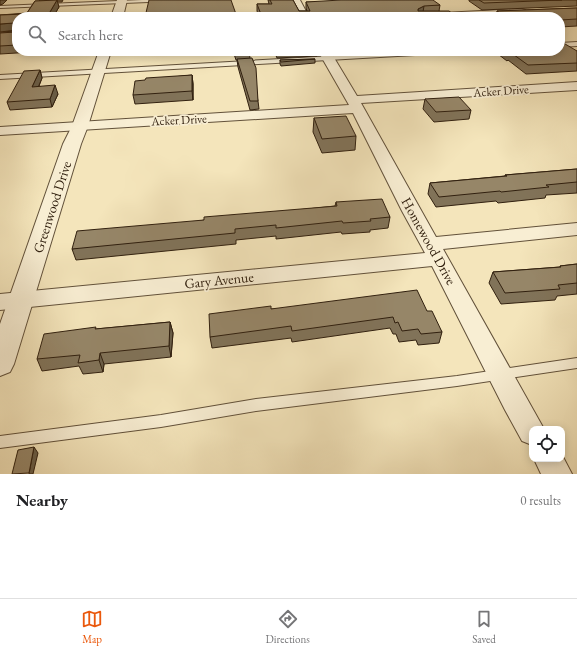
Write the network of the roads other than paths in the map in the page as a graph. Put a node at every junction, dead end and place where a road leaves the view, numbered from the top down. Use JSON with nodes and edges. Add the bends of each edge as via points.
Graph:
{"nodes":[{"id":1,"x":173,"y":0,"type":"edge"},
{"id":2,"x":296,"y":0,"type":"edge"},
{"id":3,"x":122,"y":1,"type":"edge"},
{"id":4,"x":457,"y":4,"type":"dead end"},
{"id":5,"x":0,"y":7,"type":"edge"},
{"id":6,"x":119,"y":12,"type":"edge"},
{"id":7,"x":302,"y":12,"type":"edge"},
{"id":8,"x":466,"y":12,"type":"edge"},
{"id":9,"x":577,"y":44,"type":"edge"},
{"id":10,"x":565,"y":45,"type":"edge"},
{"id":11,"x":104,"y":56,"type":"edge"},
{"id":12,"x":299,"y":56,"type":"edge"},
{"id":13,"x":327,"y":56,"type":"edge"},
{"id":14,"x":99,"y":71,"type":"junction"},
{"id":15,"x":0,"y":76,"type":"edge"},
{"id":16,"x":577,"y":86,"type":"edge"},
{"id":17,"x":356,"y":104,"type":"junction"},
{"id":18,"x":80,"y":126,"type":"junction"},
{"id":19,"x":0,"y":131,"type":"edge"},
{"id":20,"x":577,"y":228,"type":"edge"},
{"id":21,"x":434,"y":252,"type":"junction"},
{"id":22,"x":22,"y":300,"type":"junction"},
{"id":23,"x":0,"y":302,"type":"edge"},
{"id":24,"x":577,"y":363,"type":"edge"},
{"id":25,"x":0,"y":364,"type":"edge"},
{"id":26,"x":500,"y":375,"type":"junction"},
{"id":27,"x":529,"y":427,"type":"edge"},
{"id":28,"x":0,"y":442,"type":"edge"},
{"id":29,"x":550,"y":462,"type":"edge"},
{"id":30,"x":557,"y":474,"type":"edge"}],
"edges":[{"from":1,"to":3,"type":"lane"},
{"from":2,"to":7,"type":"street"},
{"from":3,"to":5,"type":"lane"},
{"from":3,"to":6,"type":"street"},
{"from":4,"to":8,"type":"street"},
{"from":9,"to":10,"type":"lane"},
{"from":11,"to":14,"type":"street","name":"Greenwood Drive"},
{"from":12,"to":14,"type":"lane"},
{"from":13,"to":17,"type":"street","name":"Homewood Drive"},
{"from":14,"to":15,"type":"lane"},
{"from":14,"to":18,"type":"street","name":"Greenwood Drive"},
{"from":16,"to":17,"type":"street","name":"Acker Drive"},
{"from":17,"to":18,"type":"street","name":"Acker Drive"},
{"from":17,"to":21,"type":"street","name":"Homewood Drive"},
{"from":18,"to":19,"type":"street","name":"Acker Drive"},
{"from":18,"to":22,"type":"street","name":"Greenwood Drive"},
{"from":20,"to":21,"type":"street","name":"Gary Avenue"},
{"from":21,"to":22,"type":"street","name":"Gary Avenue","via":[[398,262]]},
{"from":21,"to":26,"type":"street","name":"Homewood Drive"},
{"from":22,"to":23,"type":"street","name":"Gary Avenue"},
{"from":22,"to":25,"type":"street","name":"Greenwood Drive"},
{"from":24,"to":26,"type":"lane"},
{"from":26,"to":27,"type":"street","name":"Homewood Drive"},
{"from":26,"to":28,"type":"lane","via":[[256,405],[162,421]]},
{"from":29,"to":30,"type":"street"}]}
